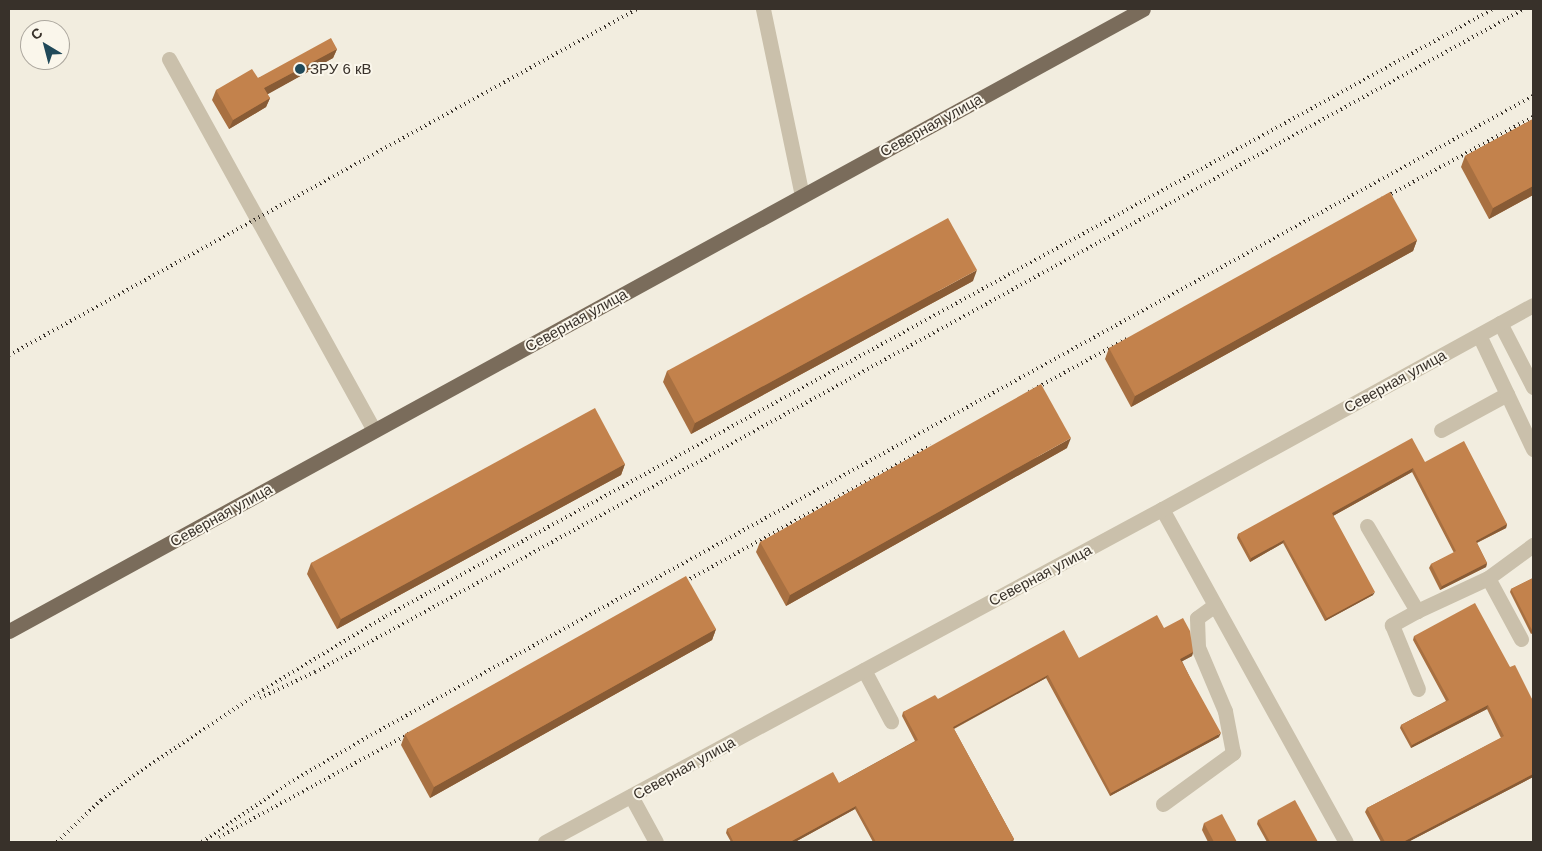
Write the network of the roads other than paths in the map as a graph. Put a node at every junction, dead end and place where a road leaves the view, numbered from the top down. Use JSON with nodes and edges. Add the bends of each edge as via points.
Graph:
{"nodes":[{"id":1,"x":763,"y":9,"type":"edge"},
{"id":2,"x":1143,"y":9,"type":"edge"},
{"id":3,"x":169,"y":60,"type":"dead end"},
{"id":4,"x":802,"y":196,"type":"junction"},
{"id":5,"x":1533,"y":304,"type":"edge"},
{"id":6,"x":1500,"y":323,"type":"junction"},
{"id":7,"x":1478,"y":335,"type":"junction"},
{"id":8,"x":1532,"y":384,"type":"edge"},
{"id":9,"x":1507,"y":394,"type":"junction"},
{"id":10,"x":374,"y":430,"type":"junction"},
{"id":11,"x":1441,"y":430,"type":"dead end"},
{"id":12,"x":1533,"y":449,"type":"edge"},
{"id":13,"x":1162,"y":509,"type":"junction"},
{"id":14,"x":1367,"y":526,"type":"dead end"},
{"id":15,"x":1533,"y":545,"type":"edge"},
{"id":16,"x":1488,"y":578,"type":"junction"},
{"id":17,"x":1215,"y":605,"type":"junction"},
{"id":18,"x":1417,"y":611,"type":"junction"},
{"id":19,"x":9,"y":631,"type":"edge"},
{"id":20,"x":1521,"y":639,"type":"dead end"},
{"id":21,"x":864,"y":670,"type":"junction"},
{"id":22,"x":1418,"y":689,"type":"dead end"},
{"id":23,"x":891,"y":721,"type":"dead end"},
{"id":24,"x":632,"y":796,"type":"junction"},
{"id":25,"x":1163,"y":804,"type":"dead end"},
{"id":26,"x":545,"y":842,"type":"edge"},
{"id":27,"x":656,"y":842,"type":"edge"},
{"id":28,"x":1346,"y":842,"type":"edge"}],
"edges":[{"from":1,"to":4,"type":"street"},
{"from":2,"to":4,"type":"main road","name":"Северная улица"},
{"from":3,"to":10,"type":"street"},
{"from":4,"to":10,"type":"main road","name":"Северная улица"},
{"from":5,"to":6,"type":"street","name":"Северная улица"},
{"from":6,"to":7,"type":"street","name":"Северная улица"},
{"from":6,"to":8,"type":"street"},
{"from":7,"to":9,"type":"street"},
{"from":7,"to":13,"type":"street","name":"Северная улица"},
{"from":9,"to":11,"type":"street"},
{"from":9,"to":12,"type":"street"},
{"from":10,"to":19,"type":"main road","name":"Северная улица"},
{"from":13,"to":17,"type":"street"},
{"from":13,"to":21,"type":"street","name":"Северная улица"},
{"from":14,"to":18,"type":"street"},
{"from":15,"to":16,"type":"street"},
{"from":16,"to":18,"type":"street"},
{"from":16,"to":20,"type":"street"},
{"from":17,"to":25,"type":"street","via":[[1196,618],[1198,647],[1225,711],[1233,753]]},
{"from":17,"to":28,"type":"street"},
{"from":18,"to":22,"type":"street","via":[[1392,625]]},
{"from":21,"to":23,"type":"street"},
{"from":21,"to":24,"type":"street","name":"Северная улица"},
{"from":24,"to":26,"type":"street","name":"Северная улица"},
{"from":24,"to":27,"type":"street"}]}
